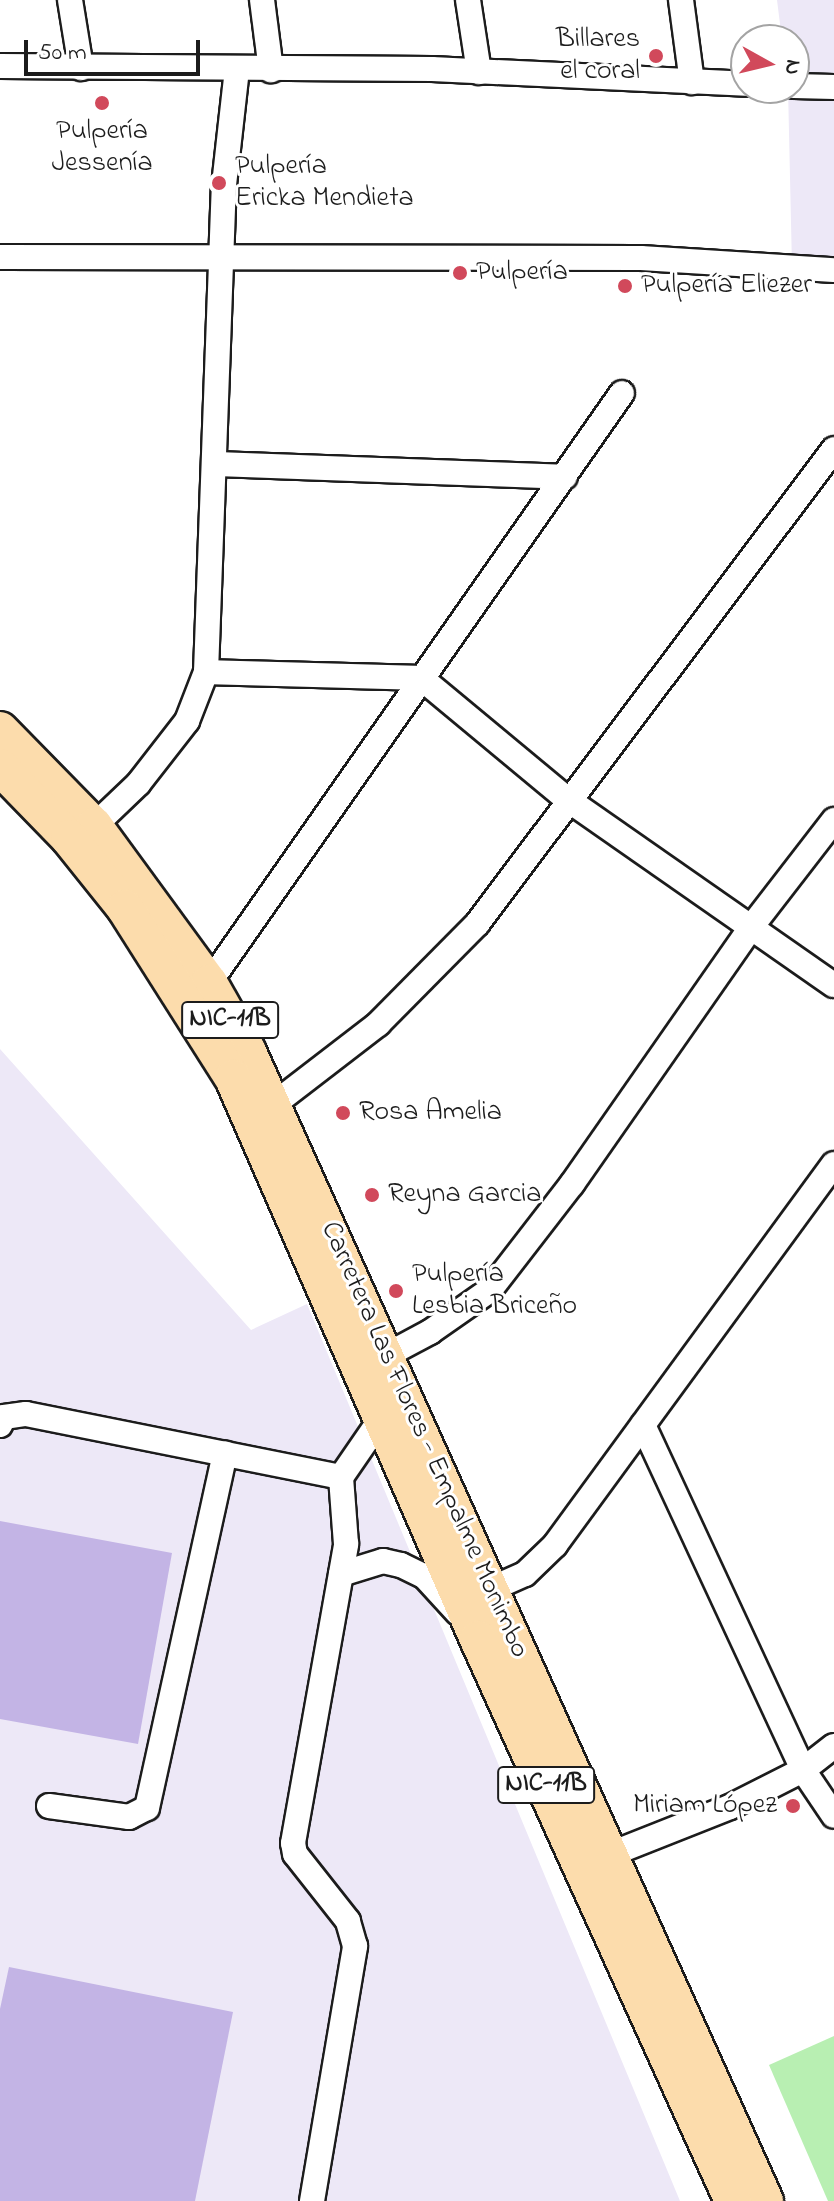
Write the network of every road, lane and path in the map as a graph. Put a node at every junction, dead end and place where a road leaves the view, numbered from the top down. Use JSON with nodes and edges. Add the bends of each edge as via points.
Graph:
{"nodes":[{"id":1,"x":70,"y":0,"type":"edge"},
{"id":2,"x":262,"y":0,"type":"edge"},
{"id":3,"x":468,"y":0,"type":"edge"},
{"id":4,"x":681,"y":0,"type":"edge"},
{"id":5,"x":0,"y":66,"type":"edge"},
{"id":6,"x":81,"y":68,"type":"junction"},
{"id":7,"x":237,"y":70,"type":"junction"},
{"id":8,"x":271,"y":70,"type":"junction"},
{"id":9,"x":479,"y":72,"type":"junction"},
{"id":10,"x":692,"y":82,"type":"junction"},
{"id":11,"x":730,"y":83,"type":"edge"},
{"id":12,"x":810,"y":86,"type":"edge"},
{"id":13,"x":834,"y":87,"type":"edge"},
{"id":14,"x":224,"y":254,"type":"junction"},
{"id":15,"x":0,"y":257,"type":"edge"},
{"id":16,"x":834,"y":270,"type":"edge"},
{"id":17,"x":622,"y":393,"type":"dead end"},
{"id":18,"x":834,"y":449,"type":"edge"},
{"id":19,"x":215,"y":464,"type":"junction"},
{"id":20,"x":565,"y":477,"type":"junction"},
{"id":21,"x":206,"y":672,"type":"junction"},
{"id":22,"x":421,"y":678,"type":"junction"},
{"id":23,"x":0,"y":730,"type":"edge"},
{"id":24,"x":0,"y":767,"type":"edge"},
{"id":25,"x":567,"y":799,"type":"junction"},
{"id":26,"x":834,"y":820,"type":"edge"},
{"id":27,"x":94,"y":826,"type":"junction"},
{"id":28,"x":752,"y":926,"type":"junction"},
{"id":29,"x":209,"y":983,"type":"junction"},
{"id":30,"x":834,"y":985,"type":"edge"},
{"id":31,"x":273,"y":1105,"type":"junction"},
{"id":32,"x":834,"y":1164,"type":"edge"},
{"id":33,"x":374,"y":1362,"type":"junction"},
{"id":34,"x":383,"y":1416,"type":"junction"},
{"id":35,"x":0,"y":1425,"type":"edge"},
{"id":36,"x":643,"y":1425,"type":"junction"},
{"id":37,"x":225,"y":1453,"type":"junction"},
{"id":38,"x":341,"y":1477,"type":"junction"},
{"id":39,"x":341,"y":1574,"type":"junction"},
{"id":40,"x":491,"y":1589,"type":"junction"},
{"id":41,"x":478,"y":1639,"type":"junction"},
{"id":42,"x":834,"y":1746,"type":"edge"},
{"id":43,"x":803,"y":1770,"type":"junction"},
{"id":44,"x":49,"y":1806,"type":"dead end"},
{"id":45,"x":834,"y":1816,"type":"edge"},
{"id":46,"x":595,"y":1860,"type":"junction"},
{"id":47,"x":312,"y":2201,"type":"edge"},
{"id":48,"x":733,"y":2201,"type":"edge"},
{"id":49,"x":765,"y":2201,"type":"edge"}],
"edges":[{"from":1,"to":6,"type":"street"},
{"from":2,"to":8,"type":"street"},
{"from":3,"to":9,"type":"street"},
{"from":4,"to":10,"type":"street"},
{"from":5,"to":6,"type":"street"},
{"from":6,"to":7,"type":"street"},
{"from":7,"to":8,"type":"street"},
{"from":7,"to":14,"type":"street","via":[[224,185]]},
{"from":8,"to":9,"type":"street"},
{"from":9,"to":10,"type":"street"},
{"from":10,"to":11,"type":"street"},
{"from":12,"to":13,"type":"street"},
{"from":14,"to":15,"type":"street"},
{"from":14,"to":16,"type":"street","via":[[641,258]]},
{"from":14,"to":19,"type":"street"},
{"from":17,"to":20,"type":"street"},
{"from":18,"to":25,"type":"street"},
{"from":19,"to":20,"type":"street"},
{"from":19,"to":21,"type":"street"},
{"from":20,"to":22,"type":"street"},
{"from":21,"to":22,"type":"street"},
{"from":21,"to":27,"type":"street","via":[[187,721],[138,784]]},
{"from":22,"to":25,"type":"street"},
{"from":22,"to":29,"type":"street"},
{"from":23,"to":27,"type":"highway","name":"Carretera Las Flores - Empalme Monimbo","number":"NIC-11B"},
{"from":24,"to":33,"type":"highway","name":"Carretera Las Flores - Empalme Monimbo","number":"NIC-11B","via":[[69,838],[125,908],[233,1078]]},
{"from":25,"to":28,"type":"street"},
{"from":25,"to":31,"type":"street","via":[[477,924],[378,1024]]},
{"from":26,"to":28,"type":"street"},
{"from":27,"to":29,"type":"highway","name":"Carretera Las Flores - Empalme Monimbo","number":"NIC-11B"},
{"from":28,"to":30,"type":"street"},
{"from":28,"to":33,"type":"street","via":[[572,1184],[490,1290]]},
{"from":29,"to":31,"type":"highway","name":"Carretera Las Flores - Empalme Monimbo","number":"NIC-11B"},
{"from":31,"to":33,"type":"highway","name":"Carretera Las Flores - Empalme Monimbo","number":"NIC-11B"},
{"from":32,"to":36,"type":"street"},
{"from":33,"to":34,"type":"highway","name":"Carretera Las Flores - Empalme Monimbo","number":"NIC-11B"},
{"from":33,"to":40,"type":"highway","name":"Carretera Las Flores - Empalme Monimbo","number":"NIC-11B"},
{"from":34,"to":38,"type":"street"},
{"from":34,"to":41,"type":"highway","name":"Carretera Las Flores - Empalme Monimbo","number":"NIC-11B"},
{"from":35,"to":37,"type":"street","via":[[4,1417],[26,1414]]},
{"from":36,"to":40,"type":"street","via":[[555,1545],[525,1574]]},
{"from":36,"to":43,"type":"street"},
{"from":37,"to":38,"type":"street"},
{"from":37,"to":44,"type":"street","via":[[147,1808],[129,1817]]},
{"from":38,"to":39,"type":"street","via":[[346,1544]]},
{"from":39,"to":41,"type":"street","via":[[383,1561],[401,1565],[424,1576]]},
{"from":39,"to":47,"type":"street","via":[[293,1843],[295,1854],[348,1921],[355,1946]]},
{"from":40,"to":46,"type":"highway","name":"Carretera Las Flores - Empalme Monimbo","number":"NIC-11B"},
{"from":41,"to":46,"type":"highway","name":"Carretera Las Flores - Empalme Monimbo","number":"NIC-11B"},
{"from":42,"to":43,"type":"street"},
{"from":43,"to":45,"type":"street"},
{"from":43,"to":46,"type":"street","via":[[730,1807]]},
{"from":46,"to":48,"type":"highway","name":"Carretera Las Flores - Empalme Monimbo","number":"NIC-11B"},
{"from":46,"to":49,"type":"highway","name":"Carretera Las Flores - Empalme Monimbo","number":"NIC-11B"}]}
